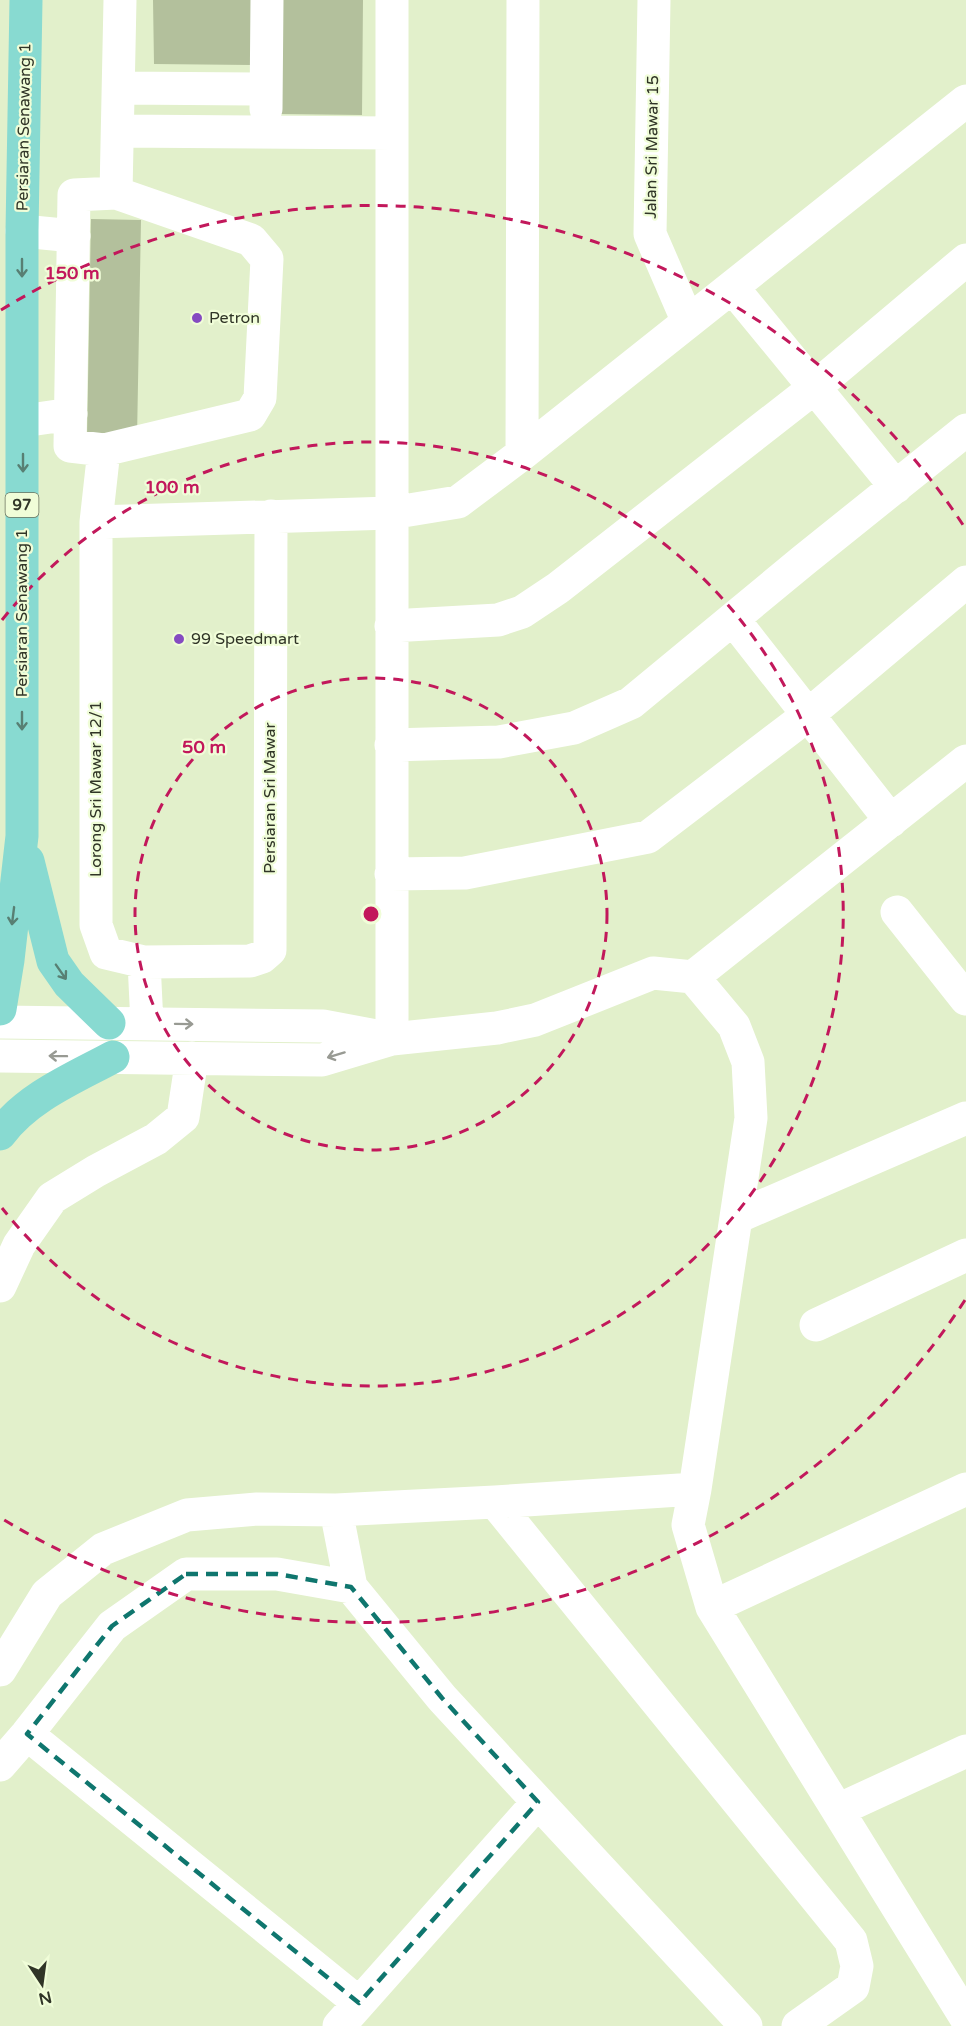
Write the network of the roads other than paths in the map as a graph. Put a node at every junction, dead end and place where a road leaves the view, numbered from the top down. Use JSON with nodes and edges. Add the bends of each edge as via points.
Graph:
{"nodes":[{"id":1,"x":26,"y":0,"type":"edge"},
{"id":2,"x":120,"y":0,"type":"edge"},
{"id":3,"x":267,"y":0,"type":"edge"},
{"id":4,"x":392,"y":0,"type":"edge"},
{"id":5,"x":523,"y":0,"type":"edge"},
{"id":6,"x":654,"y":0,"type":"edge"},
{"id":7,"x":119,"y":88,"type":"junction"},
{"id":8,"x":266,"y":88,"type":"junction"},
{"id":9,"x":966,"y":101,"type":"edge"},
{"id":10,"x":118,"y":131,"type":"junction"},
{"id":11,"x":266,"y":132,"type":"junction"},
{"id":12,"x":392,"y":133,"type":"junction"},
{"id":13,"x":116,"y":193,"type":"junction"},
{"id":14,"x":22,"y":231,"type":"junction"},
{"id":15,"x":74,"y":236,"type":"junction"},
{"id":16,"x":966,"y":261,"type":"edge"},
{"id":17,"x":732,"y":287,"type":"junction"},
{"id":18,"x":688,"y":322,"type":"junction"},
{"id":19,"x":814,"y":388,"type":"junction"},
{"id":20,"x":71,"y":414,"type":"junction"},
{"id":21,"x":23,"y":421,"type":"junction"},
{"id":22,"x":966,"y":430,"type":"edge"},
{"id":23,"x":104,"y":450,"type":"junction"},
{"id":24,"x":522,"y":454,"type":"junction"},
{"id":25,"x":896,"y":487,"type":"junction"},
{"id":26,"x":391,"y":513,"type":"junction"},
{"id":27,"x":271,"y":516,"type":"junction"},
{"id":28,"x":96,"y":522,"type":"junction"},
{"id":29,"x":966,"y":582,"type":"edge"},
{"id":30,"x":733,"y":619,"type":"junction"},
{"id":31,"x":392,"y":626,"type":"junction"},
{"id":32,"x":808,"y":715,"type":"junction"},
{"id":33,"x":391,"y":745,"type":"junction"},
{"id":34,"x":964,"y":766,"type":"edge"},
{"id":35,"x":891,"y":821,"type":"junction"},
{"id":36,"x":22,"y":836,"type":"junction"},
{"id":37,"x":391,"y":874,"type":"junction"},
{"id":38,"x":897,"y":912,"type":"dead end"},
{"id":39,"x":144,"y":962,"type":"junction"},
{"id":40,"x":693,"y":977,"type":"junction"},
{"id":41,"x":966,"y":999,"type":"edge"},
{"id":42,"x":0,"y":1009,"type":"edge"},
{"id":43,"x":0,"y":1022,"type":"edge"},
{"id":44,"x":109,"y":1023,"type":"junction"},
{"id":45,"x":147,"y":1024,"type":"junction"},
{"id":46,"x":392,"y":1039,"type":"junction"},
{"id":47,"x":0,"y":1056,"type":"edge"},
{"id":48,"x":113,"y":1057,"type":"junction"},
{"id":49,"x":192,"y":1058,"type":"junction"},
{"id":50,"x":966,"y":1118,"type":"edge"},
{"id":51,"x":0,"y":1134,"type":"edge"},
{"id":52,"x":737,"y":1217,"type":"junction"},
{"id":53,"x":966,"y":1255,"type":"edge"},
{"id":54,"x":0,"y":1286,"type":"edge"},
{"id":55,"x":816,"y":1325,"type":"dead end"},
{"id":56,"x":695,"y":1489,"type":"junction"},
{"id":57,"x":966,"y":1489,"type":"edge"},
{"id":58,"x":495,"y":1502,"type":"junction"},
{"id":59,"x":336,"y":1510,"type":"junction"},
{"id":60,"x":351,"y":1587,"type":"junction"},
{"id":61,"x":712,"y":1607,"type":"junction"},
{"id":62,"x":0,"y":1670,"type":"edge"},
{"id":63,"x":27,"y":1734,"type":"junction"},
{"id":64,"x":966,"y":1750,"type":"edge"},
{"id":65,"x":0,"y":1765,"type":"edge"},
{"id":66,"x":538,"y":1802,"type":"junction"},
{"id":67,"x":838,"y":1810,"type":"junction"},
{"id":68,"x":963,"y":2007,"type":"edge"},
{"id":69,"x":349,"y":2014,"type":"edge"},
{"id":70,"x":746,"y":2026,"type":"edge"},
{"id":71,"x":798,"y":2026,"type":"edge"}],
"edges":[{"from":1,"to":14,"type":"main road","name":"Persiaran Senawang 1","number":"97"},
{"from":2,"to":7,"type":"street"},
{"from":3,"to":8,"type":"street"},
{"from":4,"to":12,"type":"street"},
{"from":5,"to":24,"type":"street"},
{"from":6,"to":18,"type":"street","name":"Jalan Sri Mawar 15","via":[[650,234]]},
{"from":7,"to":8,"type":"street"},
{"from":7,"to":10,"type":"street"},
{"from":8,"to":11,"type":"street"},
{"from":9,"to":17,"type":"street"},
{"from":10,"to":11,"type":"street"},
{"from":10,"to":13,"type":"street"},
{"from":11,"to":12,"type":"street"},
{"from":12,"to":26,"type":"street"},
{"from":13,"to":15,"type":"street","via":[[74,195]]},
{"from":13,"to":23,"type":"street","via":[[251,240],[267,259],[260,398],[250,415]]},
{"from":14,"to":15,"type":"street"},
{"from":14,"to":21,"type":"main road","name":"Persiaran Senawang 1","number":"97","one_way":true},
{"from":15,"to":20,"type":"street"},
{"from":16,"to":19,"type":"street"},
{"from":17,"to":18,"type":"street"},
{"from":17,"to":19,"type":"street"},
{"from":18,"to":24,"type":"street"},
{"from":19,"to":25,"type":"street"},
{"from":19,"to":31,"type":"street","via":[[522,612],[498,620]]},
{"from":20,"to":21,"type":"street"},
{"from":20,"to":23,"type":"street","via":[[70,446]]},
{"from":21,"to":36,"type":"main road","name":"Persiaran Senawang 1","number":"97","one_way":true},
{"from":22,"to":25,"type":"street"},
{"from":23,"to":28,"type":"street"},
{"from":24,"to":26,"type":"street","via":[[458,502]]},
{"from":25,"to":30,"type":"street"},
{"from":26,"to":27,"type":"street"},
{"from":26,"to":31,"type":"street"},
{"from":27,"to":28,"type":"street"},
{"from":27,"to":39,"type":"street","name":"Persiaran Sri Mawar","via":[[270,950],[250,960]]},
{"from":28,"to":39,"type":"street","name":"Lorong Sri Mawar 12/1","via":[[96,925],[106,953]]},
{"from":29,"to":32,"type":"street"},
{"from":30,"to":32,"type":"street"},
{"from":30,"to":33,"type":"street","via":[[632,703],[574,728],[499,742]]},
{"from":31,"to":33,"type":"street"},
{"from":32,"to":35,"type":"street"},
{"from":32,"to":37,"type":"street","via":[[648,837],[465,873]]},
{"from":33,"to":37,"type":"street"},
{"from":34,"to":35,"type":"street"},
{"from":35,"to":40,"type":"street"},
{"from":36,"to":42,"type":"main road","name":"Persiaran Senawang 1","number":"97","one_way":true},
{"from":36,"to":44,"type":"main road","one_way":true,"via":[[53,961],[69,984]]},
{"from":37,"to":46,"type":"street"},
{"from":38,"to":41,"type":"street"},
{"from":39,"to":45,"type":"street"},
{"from":40,"to":46,"type":"street","via":[[653,974],[535,1020]]},
{"from":40,"to":52,"type":"street","via":[[734,1026],[748,1062],[751,1118]]},
{"from":43,"to":44,"type":"street"},
{"from":44,"to":45,"type":"street"},
{"from":45,"to":46,"type":"street","one_way":true,"via":[[323,1026]]},
{"from":46,"to":49,"type":"street","one_way":true,"via":[[322,1060]]},
{"from":48,"to":47,"type":"street","one_way":true},
{"from":48,"to":49,"type":"street"},
{"from":48,"to":51,"type":"main road","via":[[39,1096],[12,1118]]},
{"from":49,"to":54,"type":"street","via":[[183,1116],[156,1139],[52,1198],[19,1245]]},
{"from":50,"to":52,"type":"street"},
{"from":52,"to":56,"type":"street"},
{"from":53,"to":55,"type":"street"},
{"from":56,"to":58,"type":"street"},
{"from":56,"to":61,"type":"street","via":[[688,1525]]},
{"from":57,"to":61,"type":"street"},
{"from":58,"to":59,"type":"street"},
{"from":58,"to":71,"type":"street","via":[[850,1941],[857,1966],[853,1987]]},
{"from":59,"to":60,"type":"street"},
{"from":59,"to":62,"type":"street","via":[[257,1509],[187,1515],[103,1549],[46,1594]]},
{"from":60,"to":63,"type":"street","via":[[277,1574],[186,1574],[112,1626]]},
{"from":60,"to":66,"type":"street","via":[[442,1698]]},
{"from":61,"to":67,"type":"street"},
{"from":63,"to":65,"type":"street"},
{"from":63,"to":69,"type":"street"},
{"from":64,"to":67,"type":"street"},
{"from":66,"to":69,"type":"street"},
{"from":66,"to":70,"type":"street"},
{"from":67,"to":68,"type":"street"}]}
